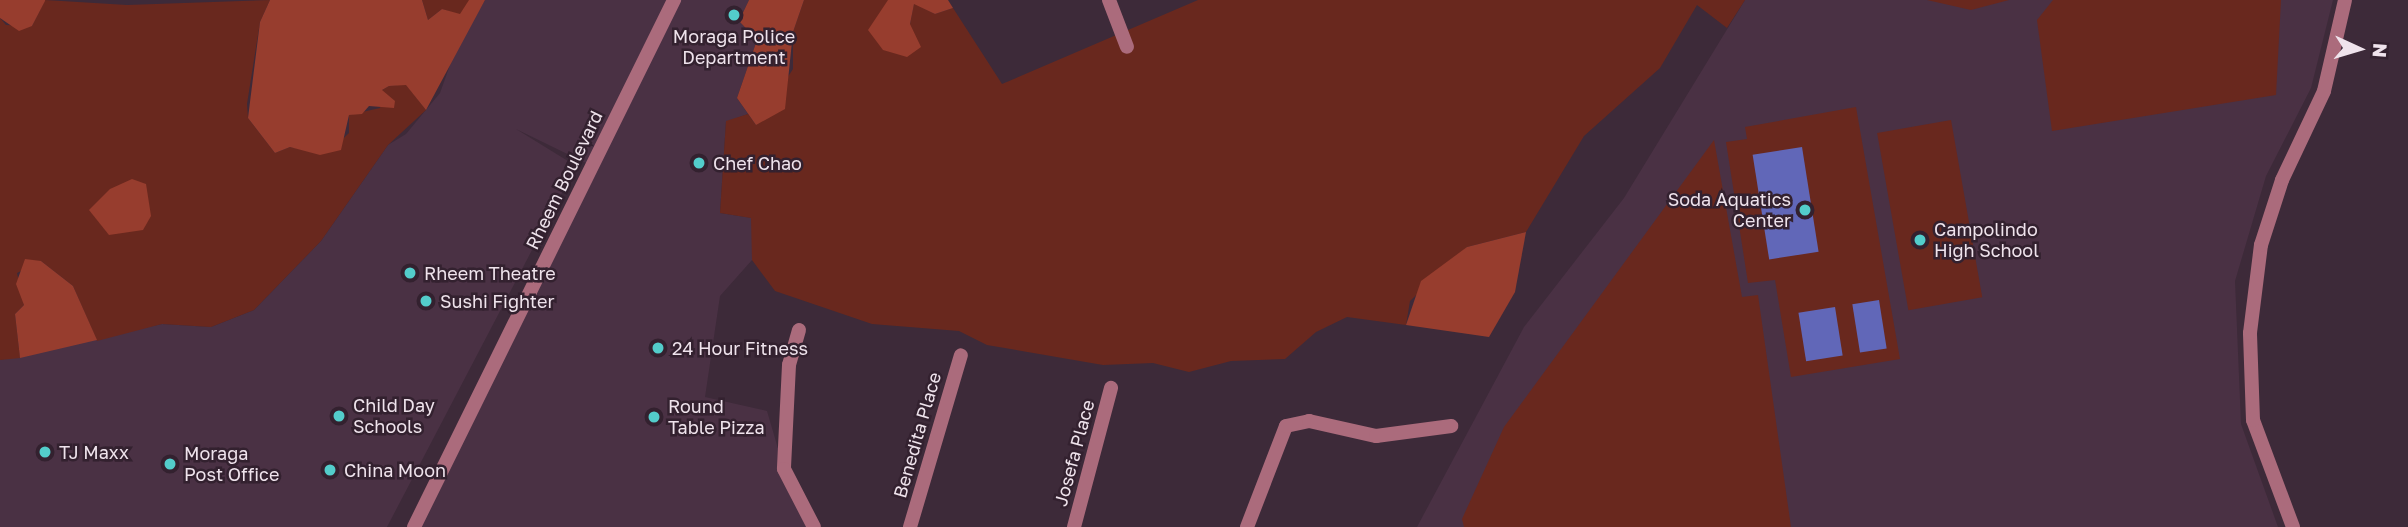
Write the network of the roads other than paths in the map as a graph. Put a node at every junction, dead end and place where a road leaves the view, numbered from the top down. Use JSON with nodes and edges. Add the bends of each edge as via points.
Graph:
{"nodes":[{"id":1,"x":674,"y":0,"type":"edge"},
{"id":2,"x":1109,"y":0,"type":"edge"},
{"id":3,"x":2345,"y":0,"type":"edge"},
{"id":4,"x":1127,"y":47,"type":"dead end"},
{"id":5,"x":799,"y":330,"type":"dead end"},
{"id":6,"x":961,"y":355,"type":"dead end"},
{"id":7,"x":1111,"y":388,"type":"dead end"},
{"id":8,"x":1451,"y":426,"type":"dead end"},
{"id":9,"x":414,"y":527,"type":"edge"},
{"id":10,"x":814,"y":527,"type":"edge"},
{"id":11,"x":910,"y":527,"type":"edge"},
{"id":12,"x":1074,"y":527,"type":"edge"},
{"id":13,"x":1247,"y":527,"type":"edge"},
{"id":14,"x":2293,"y":527,"type":"edge"}],
"edges":[{"from":1,"to":9,"type":"street","name":"Rheem Boulevard"},
{"from":2,"to":4,"type":"street"},
{"from":3,"to":14,"type":"street","via":[[2324,91],[2282,180],[2261,244],[2250,333],[2253,420]]},
{"from":5,"to":10,"type":"street","via":[[789,365],[784,469]]},
{"from":6,"to":11,"type":"street","name":"Benedita Place"},
{"from":7,"to":12,"type":"street","name":"Josefa Place"},
{"from":8,"to":13,"type":"street","via":[[1376,436],[1309,421],[1286,426]]}]}
